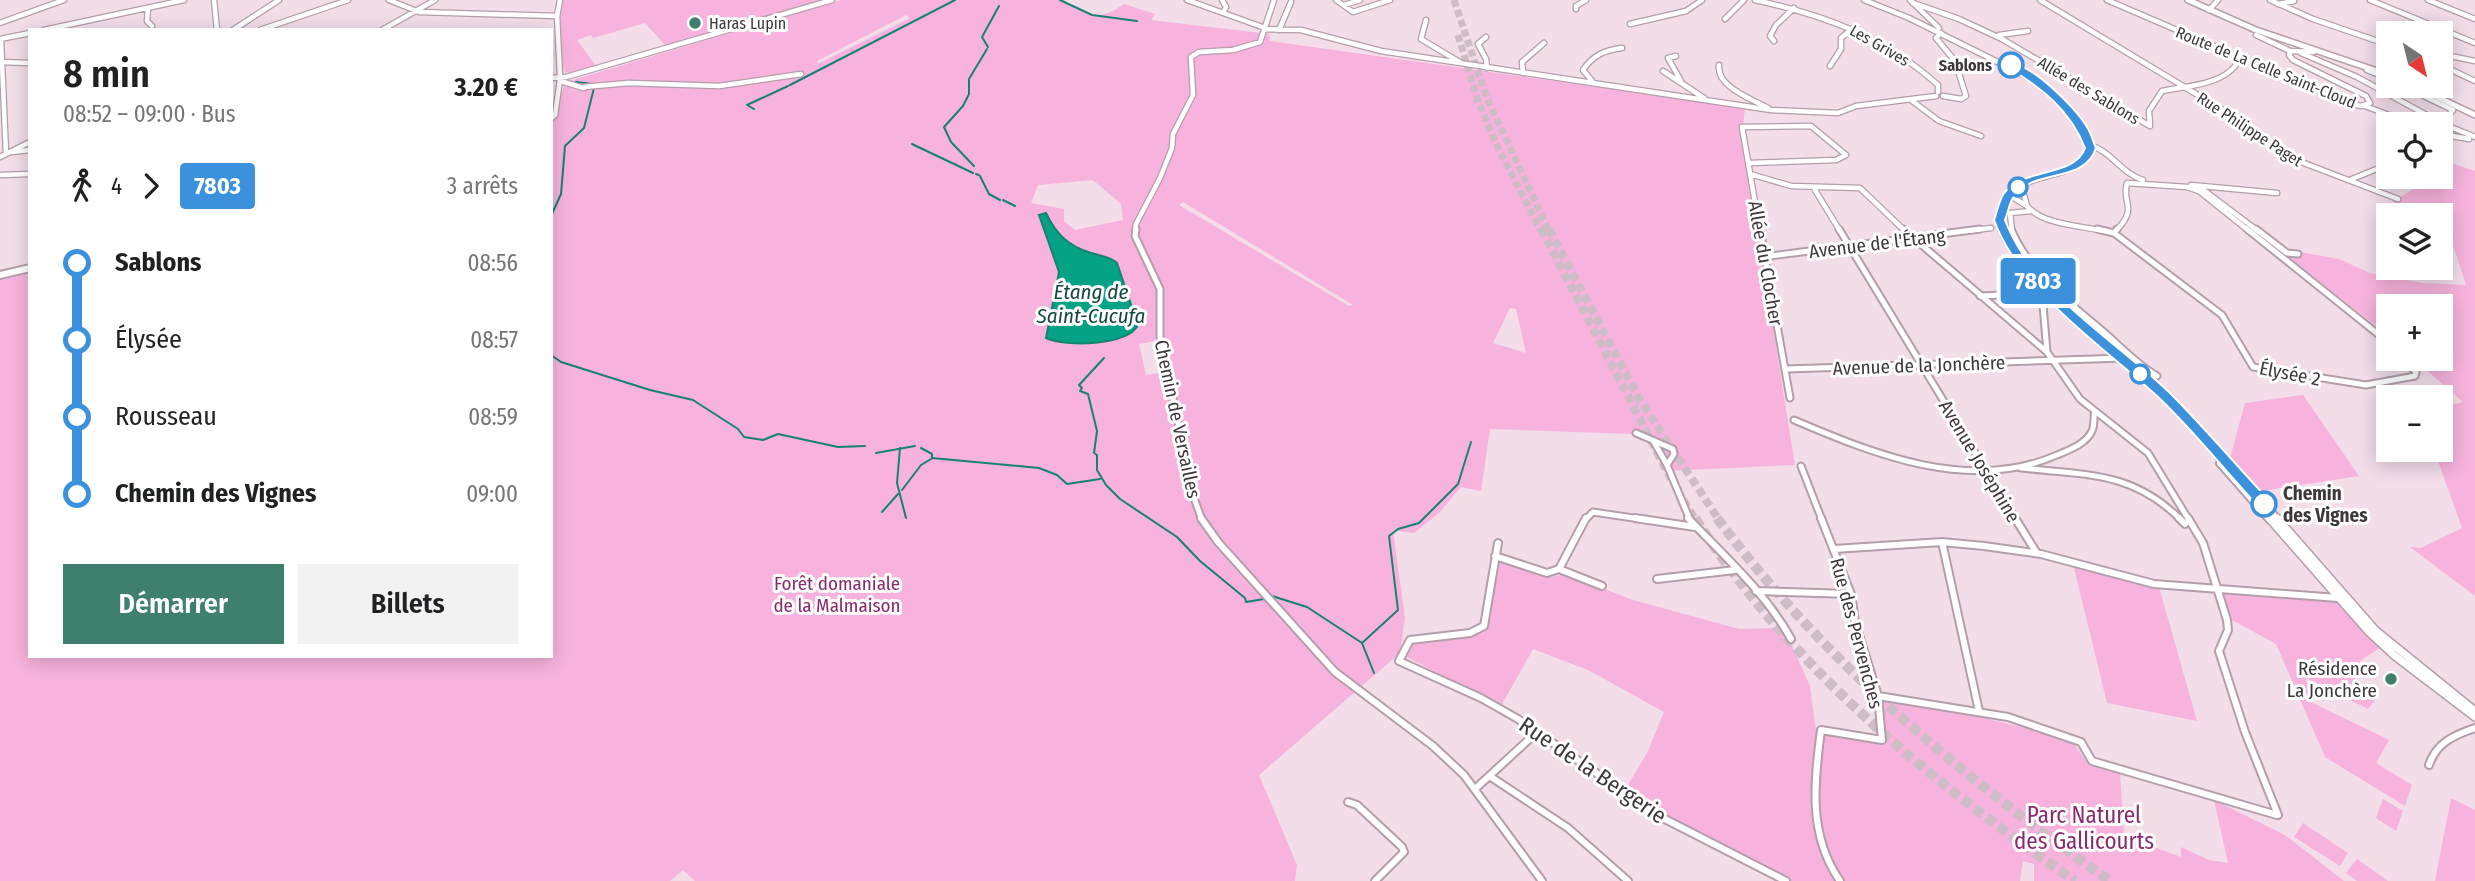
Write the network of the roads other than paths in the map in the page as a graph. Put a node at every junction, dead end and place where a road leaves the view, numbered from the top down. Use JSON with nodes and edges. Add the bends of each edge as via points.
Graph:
{"nodes":[{"id":1,"x":64,"y":0,"type":"edge"},
{"id":2,"x":184,"y":0,"type":"edge"},
{"id":3,"x":214,"y":0,"type":"edge"},
{"id":4,"x":279,"y":0,"type":"edge"},
{"id":5,"x":348,"y":0,"type":"edge"},
{"id":6,"x":389,"y":0,"type":"edge"},
{"id":7,"x":435,"y":0,"type":"edge"},
{"id":8,"x":561,"y":0,"type":"edge"},
{"id":9,"x":832,"y":0,"type":"edge"},
{"id":10,"x":1187,"y":0,"type":"edge"},
{"id":11,"x":1222,"y":0,"type":"edge"},
{"id":12,"x":1274,"y":0,"type":"edge"},
{"id":13,"x":1336,"y":0,"type":"edge"},
{"id":14,"x":1360,"y":0,"type":"edge"},
{"id":15,"x":1390,"y":0,"type":"edge"},
{"id":16,"x":1586,"y":0,"type":"edge"},
{"id":17,"x":1702,"y":0,"type":"edge"},
{"id":18,"x":1744,"y":0,"type":"edge"},
{"id":19,"x":1755,"y":0,"type":"edge"},
{"id":20,"x":1858,"y":0,"type":"edge"},
{"id":21,"x":1864,"y":0,"type":"edge"},
{"id":22,"x":2040,"y":0,"type":"edge"},
{"id":23,"x":2107,"y":0,"type":"edge"},
{"id":24,"x":2181,"y":0,"type":"edge"},
{"id":25,"x":2188,"y":0,"type":"edge"},
{"id":26,"x":2218,"y":0,"type":"edge"},
{"id":27,"x":2270,"y":0,"type":"edge"},
{"id":28,"x":2370,"y":0,"type":"edge"},
{"id":29,"x":2428,"y":0,"type":"edge"},
{"id":30,"x":2294,"y":1,"type":"edge"},
{"id":31,"x":1291,"y":2,"type":"dead end"},
{"id":32,"x":1911,"y":2,"type":"edge"},
{"id":33,"x":1343,"y":5,"type":"junction"},
{"id":34,"x":2278,"y":5,"type":"junction"},
{"id":35,"x":148,"y":8,"type":"junction"},
{"id":36,"x":1794,"y":8,"type":"junction"},
{"id":37,"x":1576,"y":9,"type":"dead end"},
{"id":38,"x":2209,"y":10,"type":"junction"},
{"id":39,"x":415,"y":11,"type":"junction"},
{"id":40,"x":1224,"y":11,"type":"junction"},
{"id":41,"x":557,"y":16,"type":"junction"},
{"id":42,"x":1726,"y":19,"type":"dead end"},
{"id":43,"x":2475,"y":19,"type":"edge"},
{"id":44,"x":1426,"y":20,"type":"dead end"},
{"id":45,"x":2423,"y":21,"type":"edge"},
{"id":46,"x":0,"y":23,"type":"edge"},
{"id":47,"x":78,"y":23,"type":"junction"},
{"id":48,"x":1630,"y":24,"type":"dead end"},
{"id":49,"x":152,"y":26,"type":"dead end"},
{"id":50,"x":54,"y":28,"type":"edge"},
{"id":51,"x":78,"y":28,"type":"edge"},
{"id":52,"x":217,"y":28,"type":"edge"},
{"id":53,"x":236,"y":28,"type":"edge"},
{"id":54,"x":267,"y":28,"type":"edge"},
{"id":55,"x":385,"y":28,"type":"edge"},
{"id":56,"x":1265,"y":28,"type":"junction"},
{"id":57,"x":1853,"y":29,"type":"junction"},
{"id":58,"x":1932,"y":29,"type":"junction"},
{"id":59,"x":1279,"y":30,"type":"junction"},
{"id":60,"x":2028,"y":31,"type":"dead end"},
{"id":61,"x":28,"y":33,"type":"edge"},
{"id":62,"x":1941,"y":33,"type":"junction"},
{"id":63,"x":2454,"y":34,"type":"edge"},
{"id":64,"x":1999,"y":35,"type":"junction"},
{"id":65,"x":1486,"y":37,"type":"dead end"},
{"id":66,"x":0,"y":39,"type":"edge"},
{"id":67,"x":2376,"y":40,"type":"edge"},
{"id":68,"x":1774,"y":41,"type":"dead end"},
{"id":69,"x":1544,"y":43,"type":"dead end"},
{"id":70,"x":2475,"y":43,"type":"edge"},
{"id":71,"x":2285,"y":44,"type":"junction"},
{"id":72,"x":2293,"y":47,"type":"junction"},
{"id":73,"x":1622,"y":48,"type":"dead end"},
{"id":74,"x":2304,"y":50,"type":"junction"},
{"id":75,"x":2235,"y":55,"type":"junction"},
{"id":76,"x":1676,"y":57,"type":"dead end"},
{"id":77,"x":2454,"y":57,"type":"edge"},
{"id":78,"x":2475,"y":61,"type":"edge"},
{"id":79,"x":0,"y":62,"type":"edge"},
{"id":80,"x":2351,"y":62,"type":"junction"},
{"id":81,"x":28,"y":63,"type":"edge"},
{"id":82,"x":1462,"y":65,"type":"junction"},
{"id":83,"x":1719,"y":65,"type":"dead end"},
{"id":84,"x":1830,"y":65,"type":"dead end"},
{"id":85,"x":2360,"y":65,"type":"junction"},
{"id":86,"x":1487,"y":68,"type":"junction"},
{"id":87,"x":2454,"y":70,"type":"edge"},
{"id":88,"x":1663,"y":71,"type":"dead end"},
{"id":89,"x":2376,"y":72,"type":"edge"},
{"id":90,"x":2376,"y":72,"type":"edge"},
{"id":91,"x":1523,"y":73,"type":"junction"},
{"id":92,"x":801,"y":74,"type":"dead end"},
{"id":93,"x":559,"y":78,"type":"edge"},
{"id":94,"x":1592,"y":81,"type":"junction"},
{"id":95,"x":1681,"y":81,"type":"junction"},
{"id":96,"x":2475,"y":81,"type":"edge"},
{"id":97,"x":2182,"y":85,"type":"junction"},
{"id":98,"x":1937,"y":94,"type":"junction"},
{"id":99,"x":1943,"y":96,"type":"joint"},
{"id":100,"x":1704,"y":98,"type":"junction"},
{"id":101,"x":2428,"y":98,"type":"edge"},
{"id":102,"x":2439,"y":98,"type":"edge"},
{"id":103,"x":1911,"y":100,"type":"junction"},
{"id":104,"x":1856,"y":106,"type":"joint"},
{"id":105,"x":2365,"y":106,"type":"junction"},
{"id":106,"x":1771,"y":110,"type":"junction"},
{"id":107,"x":1,"y":112,"type":"edge"},
{"id":108,"x":2381,"y":112,"type":"edge"},
{"id":109,"x":2422,"y":112,"type":"edge"},
{"id":110,"x":2451,"y":112,"type":"edge"},
{"id":111,"x":2475,"y":115,"type":"edge"},
{"id":112,"x":553,"y":117,"type":"edge"},
{"id":113,"x":2,"y":119,"type":"edge"},
{"id":114,"x":2453,"y":129,"type":"edge"},
{"id":115,"x":2453,"y":135,"type":"edge"},
{"id":116,"x":1981,"y":136,"type":"dead end"},
{"id":117,"x":2468,"y":137,"type":"junction"},
{"id":118,"x":2475,"y":139,"type":"edge"},
{"id":119,"x":28,"y":143,"type":"edge"},
{"id":120,"x":2090,"y":145,"type":"junction"},
{"id":121,"x":28,"y":150,"type":"edge"},
{"id":122,"x":2,"y":155,"type":"edge"},
{"id":123,"x":1749,"y":163,"type":"junction"},
{"id":124,"x":2376,"y":169,"type":"edge"},
{"id":125,"x":28,"y":174,"type":"edge"},
{"id":126,"x":1751,"y":174,"type":"junction"},
{"id":127,"x":0,"y":175,"type":"edge"},
{"id":128,"x":2348,"y":180,"type":"junction"},
{"id":129,"x":2199,"y":186,"type":"junction"},
{"id":130,"x":2016,"y":188,"type":"junction"},
{"id":131,"x":1815,"y":190,"type":"junction"},
{"id":132,"x":2277,"y":193,"type":"dead end"},
{"id":133,"x":2009,"y":195,"type":"junction"},
{"id":134,"x":2398,"y":198,"type":"dead end"},
{"id":135,"x":2029,"y":208,"type":"junction"},
{"id":136,"x":1991,"y":228,"type":"dead end"},
{"id":137,"x":2114,"y":233,"type":"junction"},
{"id":138,"x":1912,"y":238,"type":"junction"},
{"id":139,"x":1850,"y":246,"type":"junction"},
{"id":140,"x":2298,"y":254,"type":"dead end"},
{"id":141,"x":1763,"y":257,"type":"junction"},
{"id":142,"x":28,"y":268,"type":"edge"},
{"id":143,"x":0,"y":275,"type":"edge"},
{"id":144,"x":2045,"y":292,"type":"junction"},
{"id":145,"x":1980,"y":296,"type":"junction"},
{"id":146,"x":2376,"y":332,"type":"edge"},
{"id":147,"x":2046,"y":352,"type":"junction"},
{"id":148,"x":2123,"y":358,"type":"junction"},
{"id":149,"x":2052,"y":360,"type":"junction"},
{"id":150,"x":1922,"y":365,"type":"junction"},
{"id":151,"x":1786,"y":369,"type":"junction"},
{"id":152,"x":2415,"y":371,"type":"edge"},
{"id":153,"x":2157,"y":376,"type":"dead end"},
{"id":154,"x":1790,"y":398,"type":"dead end"},
{"id":155,"x":2095,"y":411,"type":"junction"},
{"id":156,"x":1794,"y":420,"type":"dead end"},
{"id":157,"x":1636,"y":433,"type":"dead end"},
{"id":158,"x":1654,"y":442,"type":"junction"},
{"id":159,"x":2222,"y":460,"type":"junction"},
{"id":160,"x":2034,"y":464,"type":"junction"},
{"id":161,"x":1667,"y":465,"type":"junction"},
{"id":162,"x":1801,"y":466,"type":"dead end"},
{"id":163,"x":2018,"y":468,"type":"junction"},
{"id":164,"x":1986,"y":471,"type":"junction"},
{"id":165,"x":2039,"y":471,"type":"junction"},
{"id":166,"x":2185,"y":524,"type":"dead end"},
{"id":167,"x":1695,"y":527,"type":"junction"},
{"id":168,"x":1498,"y":542,"type":"dead end"},
{"id":169,"x":1942,"y":542,"type":"junction"},
{"id":170,"x":1834,"y":549,"type":"junction"},
{"id":171,"x":2036,"y":553,"type":"junction"},
{"id":172,"x":1495,"y":556,"type":"junction"},
{"id":173,"x":1559,"y":569,"type":"junction"},
{"id":174,"x":1735,"y":570,"type":"junction"},
{"id":175,"x":1657,"y":579,"type":"dead end"},
{"id":176,"x":1602,"y":586,"type":"dead end"},
{"id":177,"x":2216,"y":588,"type":"junction"},
{"id":178,"x":1756,"y":591,"type":"junction"},
{"id":179,"x":1851,"y":594,"type":"junction"},
{"id":180,"x":2342,"y":598,"type":"junction"},
{"id":181,"x":1791,"y":639,"type":"dead end"},
{"id":182,"x":1878,"y":696,"type":"junction"},
{"id":183,"x":1979,"y":711,"type":"junction"},
{"id":184,"x":2475,"y":711,"type":"edge"},
{"id":185,"x":2475,"y":718,"type":"edge"},
{"id":186,"x":2475,"y":728,"type":"edge"},
{"id":187,"x":1536,"y":733,"type":"junction"},
{"id":188,"x":2429,"y":765,"type":"dead end"},
{"id":189,"x":1491,"y":777,"type":"junction"},
{"id":190,"x":1475,"y":789,"type":"junction"},
{"id":191,"x":1348,"y":802,"type":"dead end"},
{"id":192,"x":1375,"y":881,"type":"edge"},
{"id":193,"x":1542,"y":881,"type":"edge"},
{"id":194,"x":1628,"y":881,"type":"edge"},
{"id":195,"x":1786,"y":881,"type":"edge"},
{"id":196,"x":1840,"y":881,"type":"edge"}],
"edges":[{"from":1,"to":46,"type":"street"},
{"from":2,"to":35,"type":"street"},
{"from":3,"to":52,"type":"street"},
{"from":4,"to":53,"type":"street"},
{"from":5,"to":54,"type":"street"},
{"from":6,"to":39,"type":"street"},
{"from":7,"to":39,"type":"street"},
{"from":8,"to":41,"type":"street"},
{"from":9,"to":93,"type":"street"},
{"from":10,"to":40,"type":"street"},
{"from":11,"to":40,"type":"street"},
{"from":12,"to":56,"type":"street"},
{"from":13,"to":33,"type":"street"},
{"from":14,"to":33,"type":"street"},
{"from":15,"to":33,"type":"street","via":[[1353,12]]},
{"from":16,"to":37,"type":"street"},
{"from":17,"to":48,"type":"street","via":[[1686,11]]},
{"from":18,"to":42,"type":"street"},
{"from":19,"to":36,"type":"street","name":"Les Grives"},
{"from":20,"to":58,"type":"street"},
{"from":21,"to":58,"type":"street"},
{"from":22,"to":97,"type":"street"},
{"from":23,"to":75,"type":"street","name":"Route de La Celle Saint-Cloud"},
{"from":24,"to":71,"type":"main road"},
{"from":25,"to":38,"type":"main road"},
{"from":26,"to":38,"type":"street"},
{"from":27,"to":34,"type":"street"},
{"from":28,"to":45,"type":"street"},
{"from":29,"to":43,"type":"street"},
{"from":30,"to":34,"type":"street"},
{"from":31,"to":59,"type":"street"},
{"from":32,"to":62,"type":"street"},
{"from":32,"to":64,"type":"street","name":"Allée des Sablons"},
{"from":34,"to":67,"type":"street"},
{"from":35,"to":47,"type":"street"},
{"from":35,"to":49,"type":"street","via":[[147,21]]},
{"from":36,"to":57,"type":"street","name":"Les Grives"},
{"from":36,"to":68,"type":"street","via":[[1772,30]]},
{"from":38,"to":71,"type":"main road"},
{"from":39,"to":41,"type":"street"},
{"from":39,"to":55,"type":"street"},
{"from":40,"to":56,"type":"street"},
{"from":41,"to":93,"type":"street"},
{"from":44,"to":82,"type":"street","via":[[1421,39]]},
{"from":47,"to":50,"type":"street"},
{"from":47,"to":51,"type":"street"},
{"from":56,"to":59,"type":"street"},
{"from":56,"to":190,"type":"street","name":"Chemin de Versailles","via":[[1260,42],[1191,57],[1193,95],[1136,224],[1135,236],[1160,289],[1158,320],[1166,370],[1194,498],[1202,521],[1335,671],[1433,746]]},
{"from":57,"to":84,"type":"street","via":[[1841,38],[1841,49]]},
{"from":57,"to":98,"type":"street","name":"Les Grives","via":[[1917,66],[1939,87]]},
{"from":58,"to":62,"type":"street"},
{"from":59,"to":82,"type":"street","via":[[1301,30],[1381,51]]},
{"from":60,"to":64,"type":"street"},
{"from":61,"to":66,"type":"street"},
{"from":62,"to":99,"type":"street","via":[[1936,38],[1955,61],[1966,98]]},
{"from":62,"to":120,"type":"street","via":[[2042,84],[2070,111]]},
{"from":63,"to":70,"type":"street"},
{"from":64,"to":97,"type":"street","name":"Allée des Sablons","via":[[2115,109],[2150,126],[2149,111],[2158,96]]},
{"from":65,"to":86,"type":"street","via":[[1478,44]]},
{"from":66,"to":79,"type":"street"},
{"from":69,"to":91,"type":"street","via":[[1522,62]]},
{"from":71,"to":72,"type":"main road"},
{"from":72,"to":74,"type":"main road"},
{"from":72,"to":105,"type":"street","name":"Route de La Celle Saint-Cloud","via":[[2289,55],[2293,60],[2369,98]]},
{"from":73,"to":94,"type":"street","via":[[1600,51],[1586,64],[1583,70]]},
{"from":74,"to":80,"type":"main road"},
{"from":74,"to":85,"type":"main road"},
{"from":74,"to":109,"type":"street"},
{"from":75,"to":97,"type":"street","via":[[2236,65],[2226,75]]},
{"from":75,"to":105,"type":"street","name":"Route de La Celle Saint-Cloud","via":[[2344,102]]},
{"from":76,"to":95,"type":"street","via":[[1668,58]]},
{"from":77,"to":78,"type":"street"},
{"from":79,"to":81,"type":"street"},
{"from":79,"to":107,"type":"street"},
{"from":80,"to":85,"type":"main road"},
{"from":80,"to":90,"type":"street"},
{"from":82,"to":86,"type":"street"},
{"from":83,"to":106,"type":"street","via":[[1724,83]]},
{"from":85,"to":89,"type":"main road"},
{"from":86,"to":91,"type":"street"},
{"from":87,"to":96,"type":"street"},
{"from":88,"to":95,"type":"street"},
{"from":91,"to":94,"type":"street"},
{"from":92,"to":93,"type":"street","via":[[719,86],[629,83],[585,88]]},
{"from":93,"to":112,"type":"street"},
{"from":94,"to":100,"type":"street"},
{"from":95,"to":100,"type":"street"},
{"from":97,"to":128,"type":"street","name":"Rue Philippe Paget","via":[[2243,122],[2288,157]]},
{"from":98,"to":99,"type":"street"},
{"from":98,"to":103,"type":"street"},
{"from":100,"to":106,"type":"street"},
{"from":101,"to":110,"type":"street"},
{"from":102,"to":111,"type":"main road"},
{"from":103,"to":104,"type":"street"},
{"from":103,"to":116,"type":"street","via":[[1939,121]]},
{"from":104,"to":106,"type":"street","via":[[1844,112],[1816,114]]},
{"from":105,"to":108,"type":"street"},
{"from":107,"to":113,"type":"street"},
{"from":113,"to":122,"type":"street"},
{"from":114,"to":117,"type":"street"},
{"from":115,"to":117,"type":"street"},
{"from":117,"to":118,"type":"street"},
{"from":119,"to":122,"type":"street"},
{"from":120,"to":129,"type":"street","via":[[2112,156],[2125,174]]},
{"from":120,"to":130,"type":"street","via":[[2087,158],[2078,166],[2033,178]]},
{"from":121,"to":122,"type":"street"},
{"from":123,"to":123,"type":"street","name":"Allée du Clocher","via":[[1742,127],[1811,126],[1846,155],[1836,160]]},
{"from":123,"to":126,"type":"street","name":"Allée du Clocher"},
{"from":124,"to":128,"type":"street"},
{"from":125,"to":127,"type":"street"},
{"from":126,"to":131,"type":"street","via":[[1767,183]]},
{"from":126,"to":141,"type":"street","name":"Allée du Clocher"},
{"from":128,"to":134,"type":"street","name":"Rue Philippe Paget"},
{"from":129,"to":132,"type":"street"},
{"from":129,"to":140,"type":"street","via":[[2287,253]]},
{"from":130,"to":133,"type":"street"},
{"from":130,"to":135,"type":"street"},
{"from":131,"to":138,"type":"street","via":[[1860,188]]},
{"from":131,"to":139,"type":"street","name":"Avenue Joséphine"},
{"from":133,"to":135,"type":"street","name":"Élysée 2"},
{"from":133,"to":144,"type":"street","via":[[2000,212],[2001,231]]},
{"from":135,"to":137,"type":"street","name":"Élysée 2","via":[[2061,224]]},
{"from":135,"to":153,"type":"street","via":[[2010,213],[2018,245],[2055,290]]},
{"from":136,"to":138,"type":"street","name":"Avenue de l'Étang"},
{"from":137,"to":146,"type":"street","via":[[2131,209],[2127,183],[2194,189]]},
{"from":137,"to":152,"type":"street","name":"Élysée 2","via":[[2226,320],[2253,367],[2366,385],[2412,378]]},
{"from":138,"to":139,"type":"street","name":"Avenue de l'Étang"},
{"from":138,"to":145,"type":"street"},
{"from":139,"to":141,"type":"street","name":"Avenue de l'Étang"},
{"from":139,"to":150,"type":"street","name":"Avenue Joséphine"},
{"from":141,"to":151,"type":"street","name":"Allée du Clocher"},
{"from":142,"to":143,"type":"street"},
{"from":144,"to":145,"type":"street"},
{"from":144,"to":147,"type":"street"},
{"from":144,"to":148,"type":"street"},
{"from":145,"to":147,"type":"street"},
{"from":147,"to":149,"type":"street"},
{"from":148,"to":149,"type":"street","name":"Avenue de la Jonchère"},
{"from":148,"to":159,"type":"street"},
{"from":149,"to":150,"type":"street","name":"Avenue de la Jonchère"},
{"from":149,"to":155,"type":"street","via":[[2067,385]]},
{"from":150,"to":151,"type":"street","name":"Avenue de la Jonchère"},
{"from":150,"to":164,"type":"street","name":"Avenue Joséphine"},
{"from":151,"to":154,"type":"street","name":"Allée du Clocher"},
{"from":155,"to":160,"type":"street","via":[[2096,425],[2086,440]]},
{"from":155,"to":177,"type":"street","via":[[2148,453],[2203,543]]},
{"from":156,"to":164,"type":"street","via":[[1892,458],[1938,468]]},
{"from":157,"to":158,"type":"street"},
{"from":158,"to":161,"type":"street"},
{"from":158,"to":161,"type":"street","via":[[1673,449]]},
{"from":159,"to":180,"type":"street"},
{"from":159,"to":180,"type":"street"},
{"from":160,"to":163,"type":"street"},
{"from":160,"to":165,"type":"street"},
{"from":161,"to":167,"type":"street"},
{"from":162,"to":170,"type":"street","name":"Rue des Pervenches"},
{"from":163,"to":164,"type":"street"},
{"from":163,"to":165,"type":"street"},
{"from":164,"to":171,"type":"street","name":"Avenue Joséphine"},
{"from":165,"to":166,"type":"street","via":[[2094,476],[2147,491]]},
{"from":167,"to":173,"type":"street","via":[[1593,512]]},
{"from":167,"to":174,"type":"street"},
{"from":168,"to":172,"type":"street"},
{"from":169,"to":170,"type":"street"},
{"from":169,"to":171,"type":"street"},
{"from":169,"to":183,"type":"street"},
{"from":170,"to":179,"type":"street","name":"Rue des Pervenches"},
{"from":171,"to":177,"type":"street","via":[[2154,584]]},
{"from":172,"to":173,"type":"street","via":[[1546,573]]},
{"from":172,"to":187,"type":"street","name":"Rue de la Bergerie","via":[[1484,626],[1470,633],[1410,640],[1399,661],[1481,698]]},
{"from":173,"to":176,"type":"street"},
{"from":174,"to":175,"type":"street"},
{"from":174,"to":178,"type":"street"},
{"from":177,"to":180,"type":"street"},
{"from":177,"to":183,"type":"street","via":[[2228,630],[2219,651],[2278,815],[2092,761],[2081,742]]},
{"from":178,"to":179,"type":"street"},
{"from":178,"to":181,"type":"street"},
{"from":179,"to":182,"type":"street","name":"Rue des Pervenches"},
{"from":180,"to":184,"type":"street"},
{"from":180,"to":185,"type":"street","via":[[2395,656]]},
{"from":182,"to":183,"type":"street"},
{"from":182,"to":196,"type":"street","name":"Rue des Pervenches","via":[[1882,740],[1821,730],[1817,834],[1822,854]]},
{"from":186,"to":188,"type":"street","via":[[2446,739]]},
{"from":187,"to":189,"type":"street"},
{"from":187,"to":195,"type":"street","name":"Rue de la Bergerie","via":[[1659,816]]},
{"from":189,"to":190,"type":"street"},
{"from":189,"to":194,"type":"street","via":[[1567,828]]},
{"from":190,"to":193,"type":"street"},
{"from":191,"to":192,"type":"street","via":[[1402,846],[1404,852]]}]}
